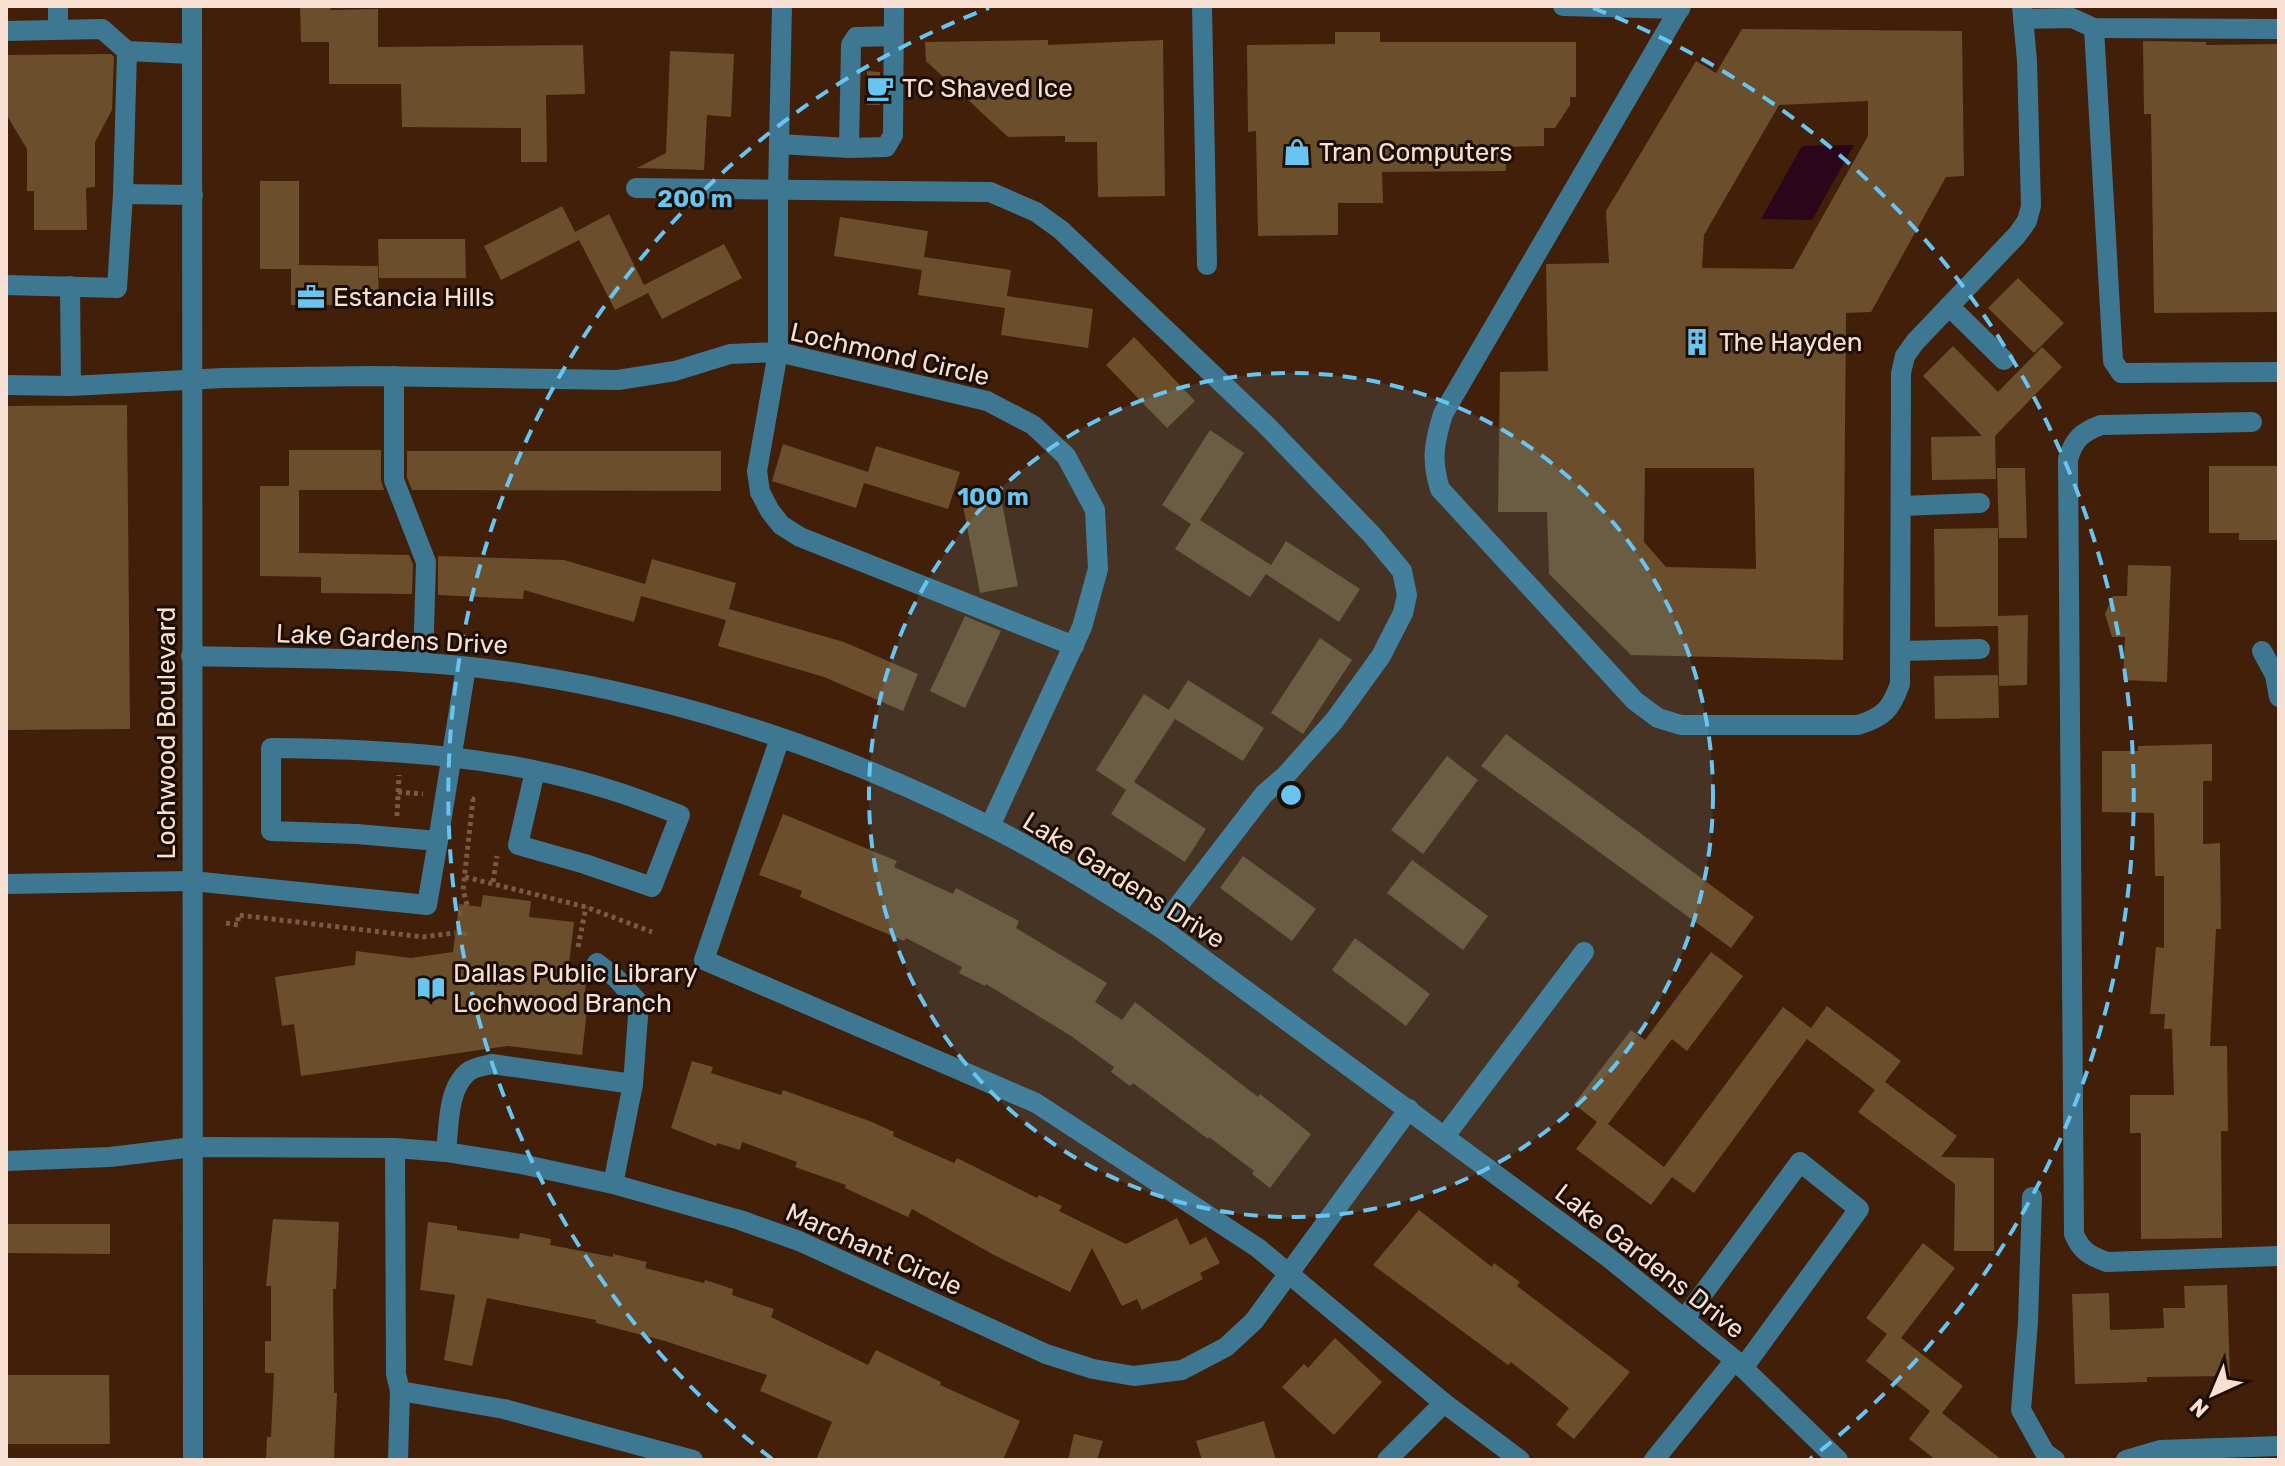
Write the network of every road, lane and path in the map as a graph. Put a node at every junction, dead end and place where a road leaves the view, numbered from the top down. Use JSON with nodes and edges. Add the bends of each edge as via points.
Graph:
{"nodes":[{"id":1,"x":58,"y":6,"type":"edge"},
{"id":2,"x":192,"y":6,"type":"edge"},
{"id":3,"x":782,"y":6,"type":"edge"},
{"id":4,"x":894,"y":6,"type":"edge"},
{"id":5,"x":1202,"y":6,"type":"edge"},
{"id":6,"x":1563,"y":6,"type":"edge"},
{"id":7,"x":1640,"y":7,"type":"edge"},
{"id":8,"x":1680,"y":7,"type":"edge"},
{"id":9,"x":2023,"y":12,"type":"edge"},
{"id":10,"x":2094,"y":28,"type":"junction"},
{"id":11,"x":58,"y":29,"type":"junction"},
{"id":12,"x":2279,"y":29,"type":"edge"},
{"id":13,"x":6,"y":31,"type":"edge"},
{"id":14,"x":894,"y":36,"type":"junction"},
{"id":15,"x":127,"y":51,"type":"junction"},
{"id":16,"x":191,"y":54,"type":"junction"},
{"id":17,"x":779,"y":144,"type":"junction"},
{"id":18,"x":849,"y":148,"type":"junction"},
{"id":19,"x":636,"y":188,"type":"dead end"},
{"id":20,"x":778,"y":189,"type":"junction"},
{"id":21,"x":123,"y":194,"type":"junction"},
{"id":22,"x":193,"y":195,"type":"junction"},
{"id":23,"x":1207,"y":265,"type":"dead end"},
{"id":24,"x":6,"y":285,"type":"edge"},
{"id":25,"x":70,"y":286,"type":"junction"},
{"id":26,"x":1949,"y":306,"type":"junction"},
{"id":27,"x":778,"y":352,"type":"junction"},
{"id":28,"x":2004,"y":360,"type":"dead end"},
{"id":29,"x":2279,"y":372,"type":"edge"},
{"id":30,"x":394,"y":376,"type":"junction"},
{"id":31,"x":191,"y":379,"type":"junction"},
{"id":32,"x":6,"y":385,"type":"edge"},
{"id":33,"x":71,"y":386,"type":"junction"},
{"id":34,"x":2252,"y":422,"type":"dead end"},
{"id":35,"x":1980,"y":503,"type":"dead end"},
{"id":36,"x":1901,"y":506,"type":"junction"},
{"id":37,"x":1074,"y":646,"type":"junction"},
{"id":38,"x":1980,"y":649,"type":"dead end"},
{"id":39,"x":1901,"y":651,"type":"junction"},
{"id":40,"x":2262,"y":651,"type":"dead end"},
{"id":41,"x":191,"y":656,"type":"junction"},
{"id":42,"x":423,"y":663,"type":"junction"},
{"id":43,"x":466,"y":667,"type":"junction"},
{"id":44,"x":2279,"y":697,"type":"edge"},
{"id":45,"x":780,"y":738,"type":"junction"},
{"id":46,"x":401,"y":753,"type":"junction"},
{"id":47,"x":451,"y":757,"type":"junction"},
{"id":48,"x":535,"y":771,"type":"junction"},
{"id":49,"x":990,"y":826,"type":"junction"},
{"id":50,"x":396,"y":837,"type":"junction"},
{"id":51,"x":438,"y":841,"type":"junction"},
{"id":52,"x":465,"y":877,"type":"dead end"},
{"id":53,"x":192,"y":881,"type":"junction"},
{"id":54,"x":6,"y":884,"type":"edge"},
{"id":55,"x":586,"y":907,"type":"junction"},
{"id":56,"x":458,"y":913,"type":"dead end"},
{"id":57,"x":465,"y":914,"type":"dead end"},
{"id":58,"x":226,"y":923,"type":"dead end"},
{"id":59,"x":1161,"y":928,"type":"junction"},
{"id":60,"x":580,"y":932,"type":"dead end"},
{"id":61,"x":652,"y":932,"type":"dead end"},
{"id":62,"x":455,"y":933,"type":"dead end"},
{"id":63,"x":1584,"y":952,"type":"dead end"},
{"id":64,"x":597,"y":963,"type":"dead end"},
{"id":65,"x":633,"y":1084,"type":"junction"},
{"id":66,"x":1409,"y":1109,"type":"junction"},
{"id":67,"x":1445,"y":1136,"type":"junction"},
{"id":68,"x":193,"y":1147,"type":"junction"},
{"id":69,"x":395,"y":1148,"type":"junction"},
{"id":70,"x":446,"y":1152,"type":"junction"},
{"id":71,"x":6,"y":1161,"type":"edge"},
{"id":72,"x":613,"y":1184,"type":"junction"},
{"id":73,"x":2032,"y":1197,"type":"dead end"},
{"id":74,"x":2279,"y":1256,"type":"edge"},
{"id":75,"x":1290,"y":1274,"type":"junction"},
{"id":76,"x":1685,"y":1318,"type":"junction"},
{"id":77,"x":1739,"y":1364,"type":"junction"},
{"id":78,"x":400,"y":1391,"type":"junction"},
{"id":79,"x":1444,"y":1403,"type":"junction"},
{"id":80,"x":2279,"y":1446,"type":"edge"},
{"id":81,"x":193,"y":1460,"type":"edge"},
{"id":82,"x":398,"y":1460,"type":"edge"},
{"id":83,"x":693,"y":1460,"type":"edge"},
{"id":84,"x":1387,"y":1460,"type":"edge"},
{"id":85,"x":1520,"y":1460,"type":"edge"},
{"id":86,"x":1654,"y":1460,"type":"edge"},
{"id":87,"x":1838,"y":1460,"type":"edge"},
{"id":88,"x":2055,"y":1460,"type":"edge"},
{"id":89,"x":2126,"y":1460,"type":"edge"}],
"edges":[{"from":1,"to":11,"type":"street"},
{"from":2,"to":16,"type":"street","name":"Lochwood Boulevard"},
{"from":3,"to":17,"type":"street"},
{"from":4,"to":14,"type":"street"},
{"from":5,"to":23,"type":"street"},
{"from":6,"to":7,"type":"street"},
{"from":7,"to":8,"type":"street"},
{"from":8,"to":39,"type":"street","via":[[1443,414],[1433,468],[1440,489],[1635,701],[1658,718],[1681,725],[1858,725],[1892,705],[1900,684]]},
{"from":9,"to":10,"type":"street","via":[[2072,18]]},
{"from":9,"to":26,"type":"street","via":[[2031,206],[2017,235]]},
{"from":10,"to":12,"type":"street"},
{"from":10,"to":29,"type":"street","via":[[2113,361],[2121,373]]},
{"from":11,"to":13,"type":"street"},
{"from":11,"to":15,"type":"street","via":[[102,29]]},
{"from":14,"to":18,"type":"street","via":[[893,135],[886,147]]},
{"from":14,"to":18,"type":"street","via":[[856,37],[851,45]]},
{"from":15,"to":16,"type":"street"},
{"from":15,"to":21,"type":"street"},
{"from":16,"to":22,"type":"street","name":"Lochwood Boulevard"},
{"from":17,"to":18,"type":"street"},
{"from":17,"to":20,"type":"street"},
{"from":19,"to":20,"type":"street"},
{"from":20,"to":27,"type":"street"},
{"from":20,"to":59,"type":"street","via":[[990,192],[1036,212],[1267,426],[1402,571],[1407,595],[1403,613],[1381,656],[1334,721],[1264,794]]},
{"from":21,"to":22,"type":"street"},
{"from":21,"to":25,"type":"street","via":[[117,288]]},
{"from":22,"to":31,"type":"street","name":"Lochwood Boulevard"},
{"from":24,"to":25,"type":"street"},
{"from":25,"to":33,"type":"street"},
{"from":26,"to":28,"type":"street"},
{"from":26,"to":36,"type":"street","via":[[1905,356]]},
{"from":27,"to":30,"type":"street","name":"Lochmond Circle","via":[[730,354],[675,371],[618,380]]},
{"from":27,"to":37,"type":"street","via":[[757,471],[760,492],[781,525]]},
{"from":27,"to":37,"type":"street","name":"Lochmond Circle","via":[[987,401],[1033,425],[1066,456],[1095,510],[1098,569]]},
{"from":30,"to":31,"type":"street","name":"Lochmond Circle"},
{"from":30,"to":42,"type":"street","via":[[394,480],[426,562]]},
{"from":31,"to":33,"type":"street","name":"Lochmond Circle"},
{"from":31,"to":41,"type":"street","name":"Lochwood Boulevard"},
{"from":32,"to":33,"type":"street","name":"Lochmond Circle"},
{"from":34,"to":74,"type":"street","via":[[2101,425],[2083,432],[2068,459],[2074,1234],[2080,1248],[2107,1262]]},
{"from":35,"to":36,"type":"street"},
{"from":36,"to":39,"type":"street"},
{"from":37,"to":49,"type":"street","name":"Lochmond Circle"},
{"from":38,"to":39,"type":"street"},
{"from":40,"to":44,"type":"street"},
{"from":41,"to":42,"type":"street","name":"Lake Gardens Drive"},
{"from":41,"to":53,"type":"street","name":"Lochwood Boulevard"},
{"from":42,"to":43,"type":"street","name":"Lake Gardens Drive"},
{"from":43,"to":45,"type":"street","name":"Lake Gardens Drive","via":[[656,701]]},
{"from":43,"to":47,"type":"street"},
{"from":45,"to":49,"type":"street","name":"Lake Gardens Drive","via":[[876,773]]},
{"from":45,"to":75,"type":"street","via":[[704,960],[1036,1103],[1199,1207]]},
{"from":46,"to":47,"type":"street"},
{"from":46,"to":50,"type":"path"},
{"from":46,"to":50,"type":"street","via":[[271,748],[271,831]]},
{"from":47,"to":48,"type":"street"},
{"from":47,"to":51,"type":"street"},
{"from":48,"to":48,"type":"street","via":[[609,789],[680,815],[652,887],[518,845]]},
{"from":49,"to":59,"type":"street","name":"Lake Gardens Drive"},
{"from":50,"to":51,"type":"street"},
{"from":51,"to":53,"type":"street","via":[[427,905]]},
{"from":52,"to":55,"type":"path"},
{"from":53,"to":54,"type":"street"},
{"from":53,"to":68,"type":"street","name":"Lochwood Boulevard"},
{"from":55,"to":60,"type":"path"},
{"from":55,"to":61,"type":"path"},
{"from":56,"to":57,"type":"path"},
{"from":58,"to":62,"type":"path","via":[[238,925],[238,915],[423,937]]},
{"from":59,"to":66,"type":"street","name":"Lake Gardens Drive"},
{"from":63,"to":67,"type":"street"},
{"from":64,"to":65,"type":"street","via":[[639,1003]]},
{"from":65,"to":70,"type":"street","via":[[492,1064],[470,1070],[453,1097]]},
{"from":65,"to":72,"type":"street"},
{"from":66,"to":67,"type":"street","name":"Lake Gardens Drive"},
{"from":66,"to":75,"type":"street","name":"Marchant Circle"},
{"from":67,"to":76,"type":"street","name":"Lake Gardens Drive"},
{"from":68,"to":69,"type":"street","name":"Marchant Circle"},
{"from":68,"to":71,"type":"street","name":"Marchant Circle"},
{"from":68,"to":81,"type":"street","name":"Lochwood Boulevard"},
{"from":69,"to":70,"type":"street","name":"Marchant Circle"},
{"from":69,"to":78,"type":"street"},
{"from":70,"to":72,"type":"street","name":"Marchant Circle"},
{"from":72,"to":75,"type":"street","name":"Marchant Circle","via":[[799,1241],[1046,1354],[1134,1376],[1182,1370],[1226,1347]]},
{"from":73,"to":88,"type":"street","via":[[2021,1410],[2045,1453]]},
{"from":75,"to":79,"type":"street"},
{"from":76,"to":77,"type":"street","name":"Lake Gardens Drive"},
{"from":76,"to":77,"type":"street","via":[[1800,1162],[1859,1209]]},
{"from":77,"to":86,"type":"street"},
{"from":77,"to":87,"type":"street","name":"Lake Gardens Drive"},
{"from":78,"to":82,"type":"street"},
{"from":78,"to":83,"type":"street","via":[[504,1409]]},
{"from":79,"to":84,"type":"street"},
{"from":79,"to":85,"type":"street"},
{"from":80,"to":89,"type":"street","via":[[2160,1450]]}]}
